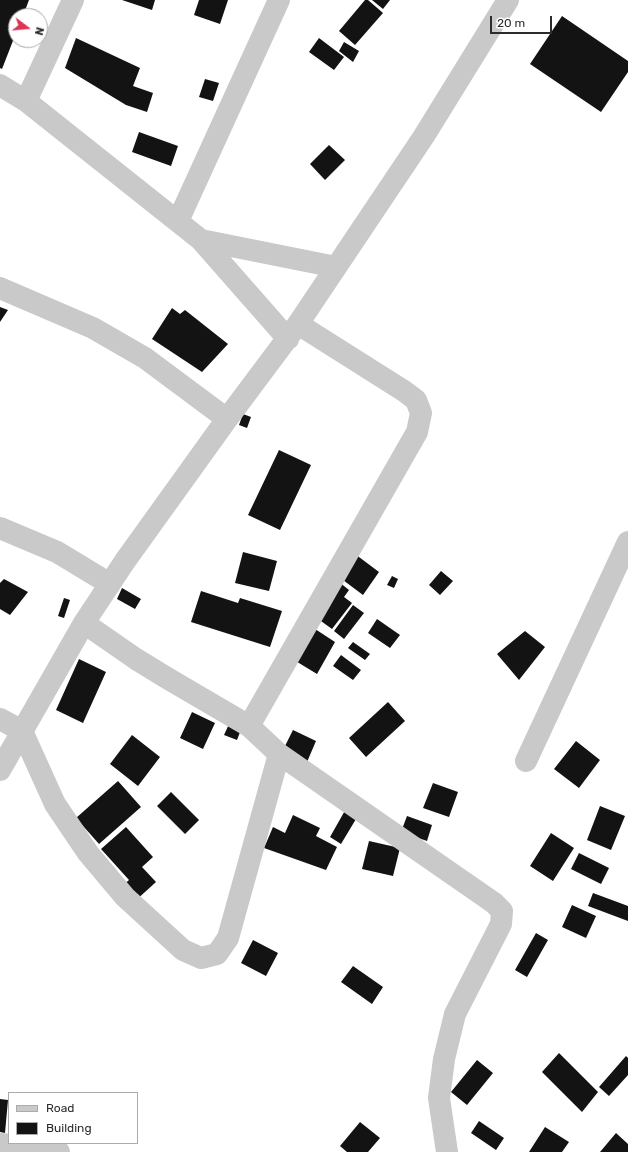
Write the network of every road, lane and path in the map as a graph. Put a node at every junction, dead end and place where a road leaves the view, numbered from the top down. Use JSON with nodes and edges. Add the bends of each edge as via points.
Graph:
{"nodes":[{"id":1,"x":73,"y":0,"type":"edge"},
{"id":2,"x":279,"y":0,"type":"edge"},
{"id":3,"x":508,"y":0,"type":"edge"},
{"id":4,"x":0,"y":84,"type":"edge"},
{"id":5,"x":26,"y":101,"type":"junction"},
{"id":6,"x":178,"y":221,"type":"junction"},
{"id":7,"x":201,"y":240,"type":"junction"},
{"id":8,"x":336,"y":267,"type":"junction"},
{"id":9,"x":0,"y":288,"type":"edge"},
{"id":10,"x":293,"y":331,"type":"junction"},
{"id":11,"x":227,"y":419,"type":"junction"},
{"id":12,"x":0,"y":528,"type":"edge"},
{"id":13,"x":628,"y":542,"type":"edge"},
{"id":14,"x":110,"y":584,"type":"junction"},
{"id":15,"x":84,"y":623,"type":"junction"},
{"id":16,"x":0,"y":719,"type":"edge"},
{"id":17,"x":249,"y":726,"type":"junction"},
{"id":18,"x":22,"y":731,"type":"junction"},
{"id":19,"x":279,"y":754,"type":"junction"},
{"id":20,"x":526,"y":760,"type":"dead end"},
{"id":21,"x":0,"y":770,"type":"edge"},
{"id":22,"x":0,"y":1144,"type":"edge"},
{"id":23,"x":59,"y":1152,"type":"edge"},
{"id":24,"x":447,"y":1152,"type":"edge"}],
"edges":[{"from":1,"to":5,"type":"street"},
{"from":2,"to":6,"type":"street"},
{"from":3,"to":8,"type":"street","via":[[424,136]]},
{"from":4,"to":5,"type":"street"},
{"from":5,"to":6,"type":"street"},
{"from":6,"to":7,"type":"street"},
{"from":7,"to":8,"type":"street"},
{"from":7,"to":10,"type":"street"},
{"from":8,"to":10,"type":"street"},
{"from":9,"to":11,"type":"street","via":[[100,332],[145,358]]},
{"from":10,"to":11,"type":"street"},
{"from":10,"to":17,"type":"street","via":[[404,391],[416,400],[421,413],[417,432]]},
{"from":11,"to":14,"type":"street"},
{"from":12,"to":14,"type":"street","via":[[57,552]]},
{"from":13,"to":20,"type":"street"},
{"from":14,"to":15,"type":"street"},
{"from":15,"to":17,"type":"street","via":[[136,659]]},
{"from":15,"to":18,"type":"street"},
{"from":16,"to":18,"type":"street"},
{"from":17,"to":19,"type":"street"},
{"from":18,"to":19,"type":"street","via":[[55,804],[88,853],[125,897],[182,950],[201,958],[217,954],[228,938]]},
{"from":18,"to":21,"type":"street"},
{"from":19,"to":24,"type":"street","via":[[502,911],[501,924],[454,1014],[444,1059],[440,1098]]},
{"from":22,"to":23,"type":"street"}]}
